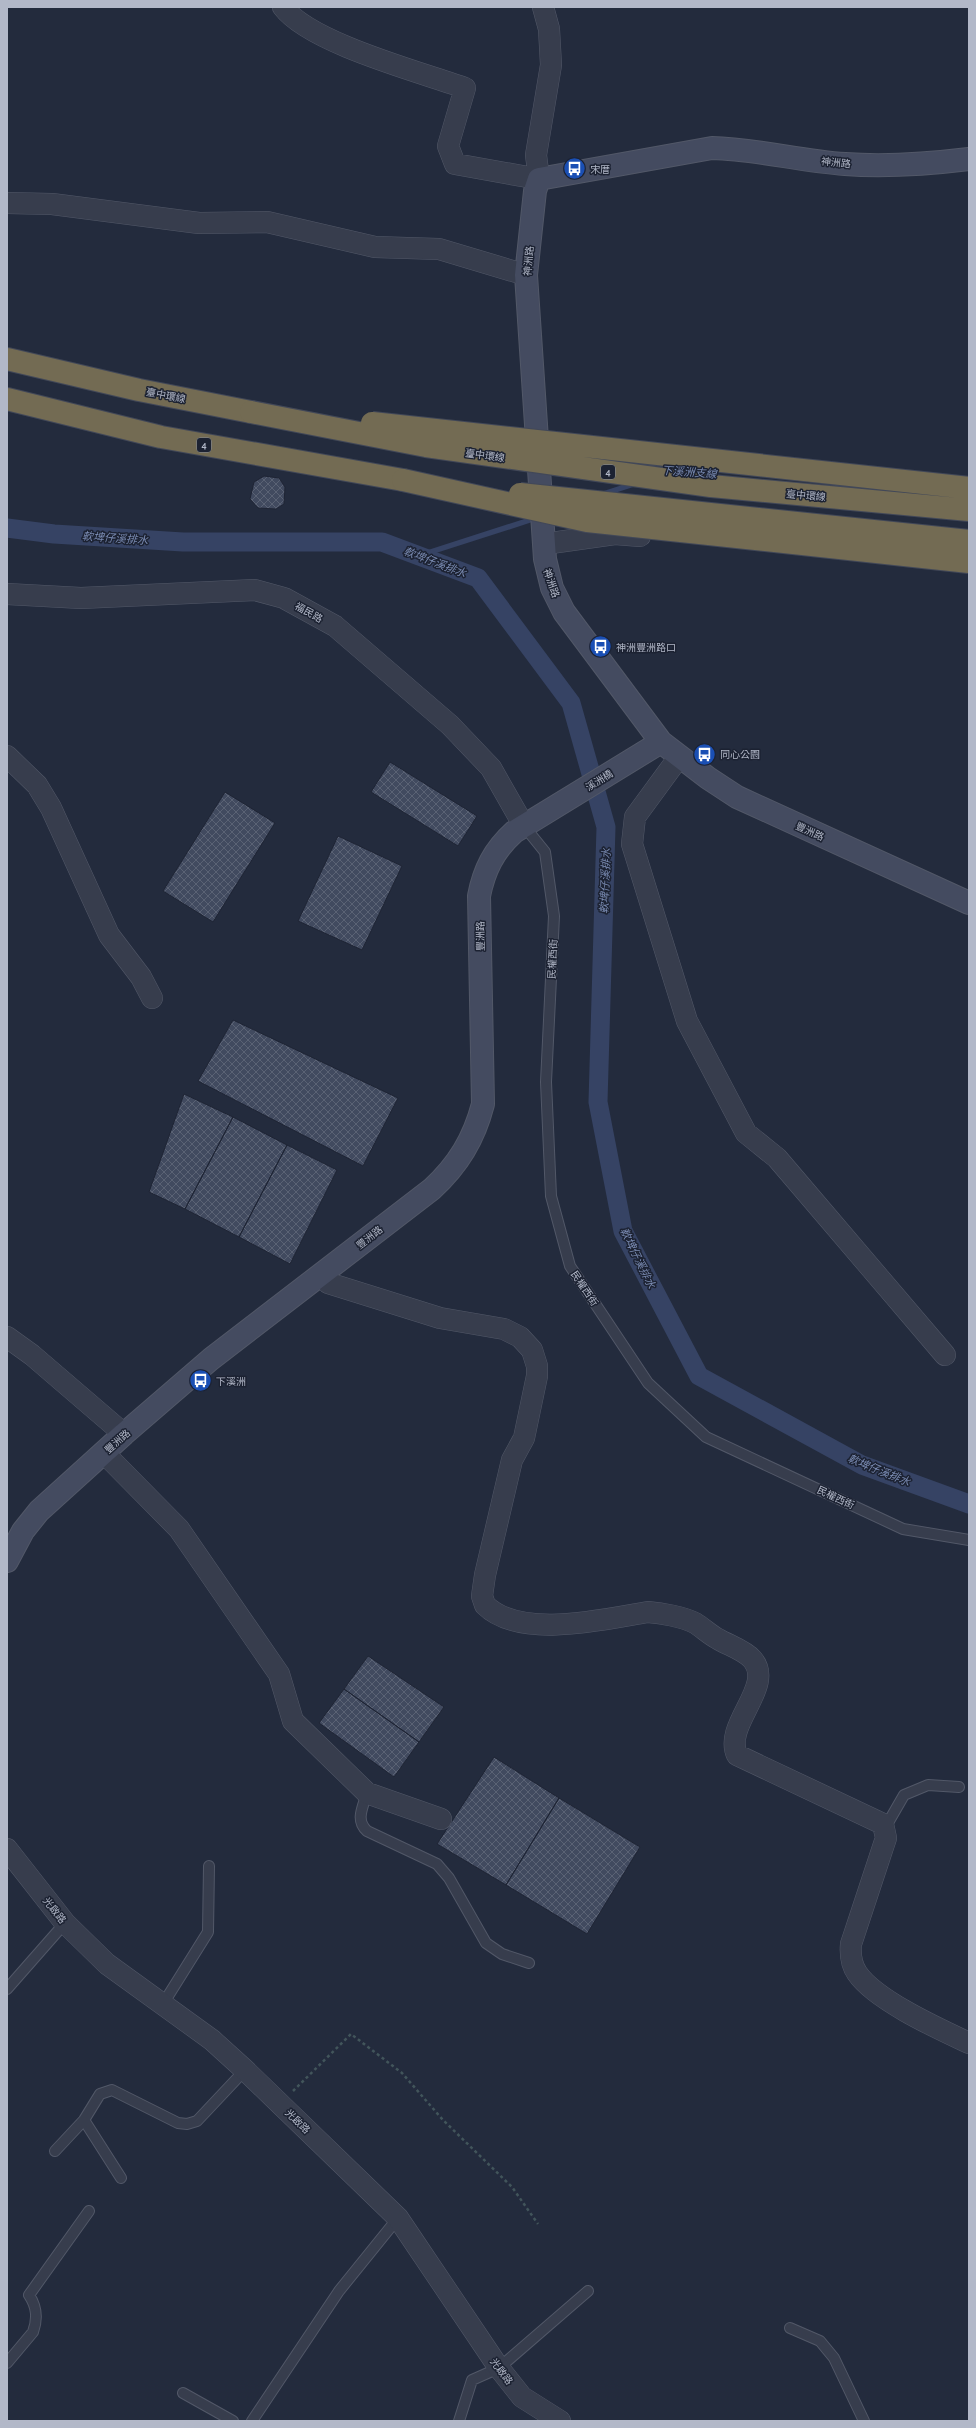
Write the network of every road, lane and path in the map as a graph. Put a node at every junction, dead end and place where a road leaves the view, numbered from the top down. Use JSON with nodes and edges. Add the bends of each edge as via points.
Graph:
{"nodes":[{"id":1,"x":283,"y":7,"type":"edge"},
{"id":2,"x":543,"y":7,"type":"edge"},
{"id":3,"x":969,"y":159,"type":"edge"},
{"id":4,"x":539,"y":179,"type":"junction"},
{"id":5,"x":7,"y":203,"type":"edge"},
{"id":6,"x":526,"y":275,"type":"junction"},
{"id":7,"x":7,"y":359,"type":"edge"},
{"id":8,"x":7,"y":399,"type":"edge"},
{"id":9,"x":251,"y":412,"type":"junction"},
{"id":10,"x":403,"y":480,"type":"junction"},
{"id":11,"x":969,"y":488,"type":"edge"},
{"id":12,"x":969,"y":510,"type":"edge"},
{"id":13,"x":969,"y":541,"type":"edge"},
{"id":14,"x":544,"y":544,"type":"junction"},
{"id":15,"x":969,"y":563,"type":"edge"},
{"id":16,"x":7,"y":594,"type":"edge"},
{"id":17,"x":661,"y":742,"type":"junction"},
{"id":18,"x":7,"y":756,"type":"edge"},
{"id":19,"x":679,"y":757,"type":"junction"},
{"id":20,"x":531,"y":822,"type":"junction"},
{"id":21,"x":969,"y":902,"type":"edge"},
{"id":22,"x":152,"y":998,"type":"dead end"},
{"id":23,"x":322,"y":1274,"type":"junction"},
{"id":24,"x":7,"y":1336,"type":"edge"},
{"id":25,"x":945,"y":1355,"type":"dead end"},
{"id":26,"x":124,"y":1434,"type":"junction"},
{"id":27,"x":104,"y":1453,"type":"junction"},
{"id":28,"x":969,"y":1540,"type":"edge"},
{"id":29,"x":7,"y":1561,"type":"edge"},
{"id":30,"x":959,"y":1787,"type":"dead end"},
{"id":31,"x":367,"y":1793,"type":"junction"},
{"id":32,"x":441,"y":1819,"type":"dead end"},
{"id":33,"x":885,"y":1828,"type":"junction"},
{"id":34,"x":7,"y":1849,"type":"edge"},
{"id":35,"x":209,"y":1866,"type":"dead end"},
{"id":36,"x":65,"y":1924,"type":"junction"},
{"id":37,"x":529,"y":1963,"type":"dead end"},
{"id":38,"x":7,"y":1989,"type":"edge"},
{"id":39,"x":163,"y":2004,"type":"junction"},
{"id":40,"x":969,"y":2043,"type":"edge"},
{"id":41,"x":245,"y":2070,"type":"junction"},
{"id":42,"x":280,"y":2103,"type":"junction"},
{"id":43,"x":84,"y":2120,"type":"junction"},
{"id":44,"x":55,"y":2150,"type":"dead end"},
{"id":45,"x":121,"y":2178,"type":"dead end"},
{"id":46,"x":89,"y":2211,"type":"dead end"},
{"id":47,"x":398,"y":2218,"type":"junction"},
{"id":48,"x":538,"y":2224,"type":"dead end"},
{"id":49,"x":588,"y":2291,"type":"dead end"},
{"id":50,"x":790,"y":2328,"type":"dead end"},
{"id":51,"x":7,"y":2363,"type":"edge"},
{"id":52,"x":499,"y":2368,"type":"junction"},
{"id":53,"x":184,"y":2393,"type":"dead end"},
{"id":54,"x":233,"y":2421,"type":"edge"},
{"id":55,"x":252,"y":2421,"type":"edge"},
{"id":56,"x":459,"y":2421,"type":"edge"},
{"id":57,"x":560,"y":2421,"type":"edge"},
{"id":58,"x":864,"y":2421,"type":"edge"}],
"edges":[{"from":1,"to":4,"type":"street","via":[[297,21],[330,40],[465,88],[448,146],[455,164]]},
{"from":2,"to":4,"type":"street","via":[[549,29],[551,65],[536,155]]},
{"from":3,"to":4,"type":"street","name":"神洲路","via":[[922,164],[844,164],[733,148],[712,148]]},
{"from":4,"to":6,"type":"street","name":"神洲路","via":[[535,191]]},
{"from":5,"to":6,"type":"street","via":[[52,204],[199,223],[267,222],[376,247],[439,249]]},
{"from":6,"to":14,"type":"street","name":"神洲路"},
{"from":7,"to":9,"type":"highway","name":"臺中環線","number":"4","via":[[139,390]]},
{"from":8,"to":10,"type":"highway","number":"4","via":[[161,437]]},
{"from":9,"to":11,"type":"highway","bridge":true,"via":[[412,427]]},
{"from":9,"to":12,"type":"highway","name":"臺中環線","number":"4","bridge":true,"via":[[426,446],[711,486]]},
{"from":10,"to":13,"type":"highway","number":"4","bridge":true},
{"from":10,"to":15,"type":"highway","bridge":true,"via":[[587,521]]},
{"from":14,"to":15,"type":"street","via":[[615,534]]},
{"from":14,"to":17,"type":"street","name":"神洲路","via":[[548,574],[564,612]]},
{"from":16,"to":20,"type":"street","name":"福民路","via":[[81,598],[255,590],[284,598],[335,626],[450,725],[491,768]]},
{"from":17,"to":19,"type":"street","name":"豐洲路"},
{"from":17,"to":20,"type":"street","name":"溪洲橋"},
{"from":18,"to":22,"type":"street","via":[[37,785],[51,808],[109,935],[141,977]]},
{"from":19,"to":21,"type":"street","name":"豐洲路","via":[[737,798]]},
{"from":19,"to":25,"type":"street","via":[[635,817],[632,844],[687,1021],[746,1133],[777,1158]]},
{"from":20,"to":23,"type":"street","name":"豐洲路","via":[[505,840],[491,859],[485,871],[479,896],[483,1104],[475,1132],[458,1161],[441,1180]]},
{"from":20,"to":28,"type":"lane","name":"民權西街","via":[[545,852],[554,916],[546,1082],[550,1196],[570,1266],[648,1383],[706,1437],[903,1529]]},
{"from":23,"to":26,"type":"street","name":"豐洲路","via":[[211,1359]]},
{"from":23,"to":33,"type":"street","via":[[328,1283],[440,1318],[504,1329],[520,1337],[532,1350],[537,1376],[524,1438],[512,1460],[485,1575],[482,1596],[488,1608],[508,1617],[536,1624],[582,1624],[648,1612],[693,1622],[751,1658],[757,1670],[756,1689],[734,1739],[737,1755],[883,1824]]},
{"from":24,"to":26,"type":"street","via":[[32,1354]]},
{"from":26,"to":27,"type":"street","name":"豐洲路"},
{"from":27,"to":29,"type":"street","name":"豐洲路","via":[[39,1510],[23,1530]]},
{"from":27,"to":31,"type":"street","via":[[179,1529],[279,1674],[293,1721]]},
{"from":30,"to":33,"type":"lane","via":[[928,1785],[904,1796]]},
{"from":31,"to":32,"type":"street"},
{"from":31,"to":37,"type":"lane","via":[[359,1819],[362,1826],[367,1831],[437,1864],[449,1878],[486,1943],[502,1954]]},
{"from":33,"to":40,"type":"street","via":[[886,1838],[851,1944],[854,1968],[863,1980],[882,1995],[928,2023]]},
{"from":34,"to":36,"type":"street","name":"光啟路"},
{"from":35,"to":39,"type":"lane","via":[[208,1932]]},
{"from":36,"to":38,"type":"lane"},
{"from":36,"to":39,"type":"street","name":"光啟路","via":[[107,1964]]},
{"from":39,"to":41,"type":"street","name":"光啟路","via":[[212,2040]]},
{"from":41,"to":42,"type":"street","name":"光啟路"},
{"from":41,"to":43,"type":"lane","via":[[192,2123],[178,2123],[112,2090],[100,2094]]},
{"from":42,"to":47,"type":"street","name":"光啟路"},
{"from":42,"to":48,"type":"path","via":[[351,2034],[402,2073],[443,2120],[512,2187]]},
{"from":43,"to":44,"type":"lane"},
{"from":43,"to":45,"type":"lane"},
{"from":46,"to":51,"type":"lane","via":[[30,2295],[37,2312],[36,2325]]},
{"from":47,"to":52,"type":"street","name":"光啟路"},
{"from":47,"to":55,"type":"lane","via":[[339,2291]]},
{"from":49,"to":52,"type":"lane"},
{"from":50,"to":58,"type":"lane","via":[[820,2341],[834,2358]]},
{"from":52,"to":56,"type":"lane","via":[[472,2380]]},
{"from":52,"to":57,"type":"street","name":"光啟路","via":[[522,2397]]},
{"from":53,"to":54,"type":"lane"}]}
